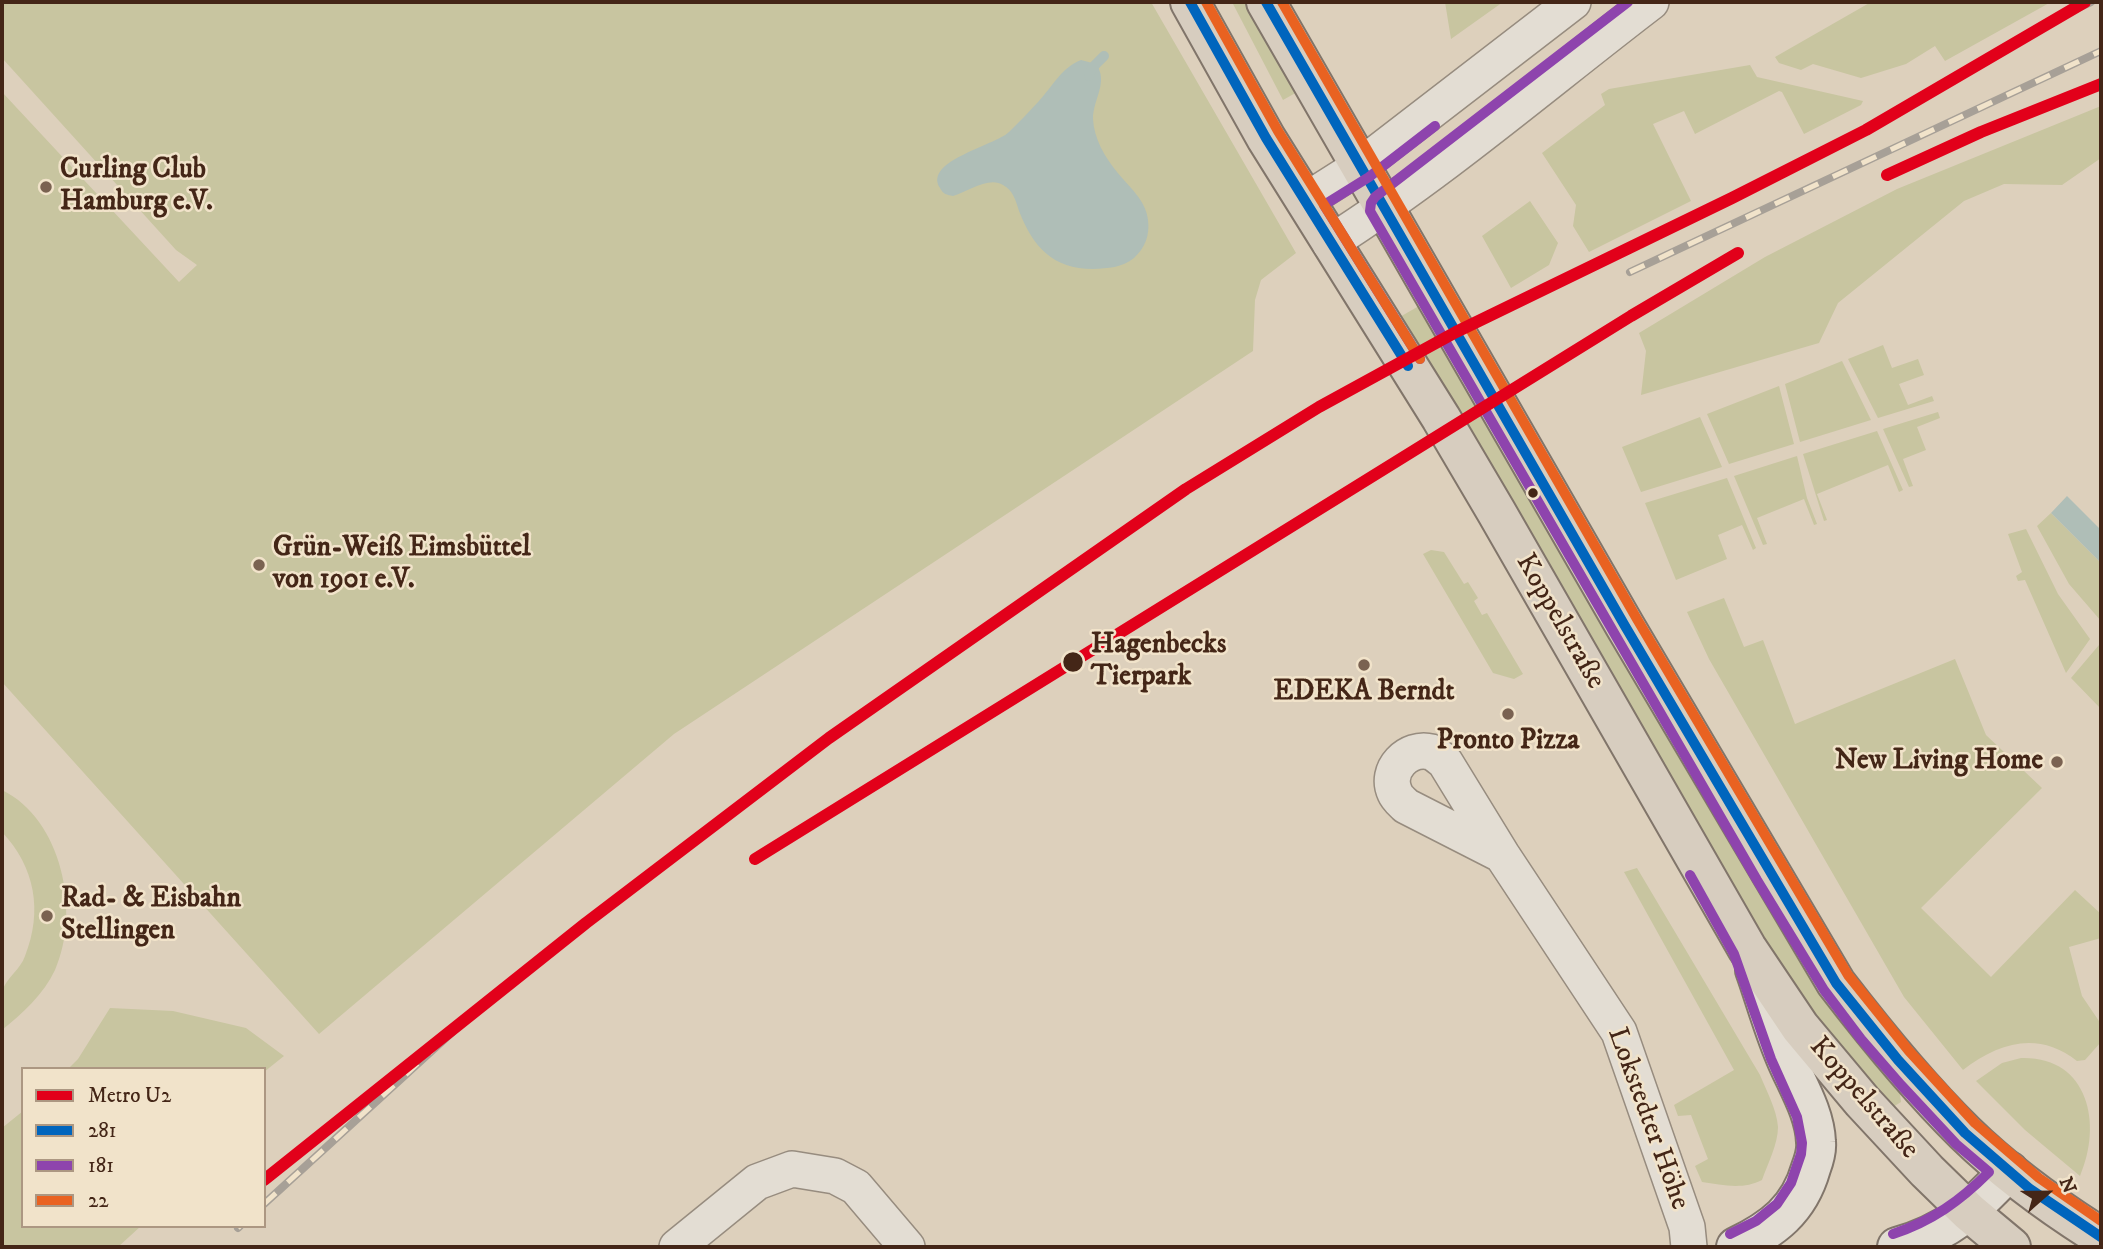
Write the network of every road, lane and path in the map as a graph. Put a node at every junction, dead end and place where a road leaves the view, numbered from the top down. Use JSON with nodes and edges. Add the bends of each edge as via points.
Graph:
{"nodes":[{"id":1,"x":1190,"y":2,"type":"edge"},
{"id":2,"x":1266,"y":2,"type":"edge"},
{"id":3,"x":1573,"y":2,"type":"edge"},
{"id":4,"x":1651,"y":2,"type":"edge"},
{"id":5,"x":1360,"y":166,"type":"junction"},
{"id":6,"x":1305,"y":201,"type":"junction"},
{"id":7,"x":1384,"y":208,"type":"junction"},
{"id":8,"x":1330,"y":243,"type":"junction"},
{"id":9,"x":1502,"y":855,"type":"dead end"},
{"id":10,"x":1747,"y":948,"type":"junction"},
{"id":11,"x":2008,"y":1171,"type":"junction"},
{"id":12,"x":1969,"y":1212,"type":"junction"},
{"id":13,"x":2101,"y":1237,"type":"edge"},
{"id":14,"x":677,"y":1247,"type":"edge"},
{"id":15,"x":907,"y":1247,"type":"edge"},
{"id":16,"x":1689,"y":1247,"type":"edge"},
{"id":17,"x":1736,"y":1247,"type":"edge"},
{"id":18,"x":1897,"y":1247,"type":"edge"},
{"id":19,"x":2011,"y":1247,"type":"edge"}],
"edges":[{"from":1,"to":6,"type":"main road","name":"Koppelstraße"},
{"from":2,"to":5,"type":"main road","name":"Koppelstraße"},
{"from":3,"to":5,"type":"street"},
{"from":4,"to":7,"type":"street"},
{"from":5,"to":6,"type":"street"},
{"from":5,"to":7,"type":"main road","name":"Koppelstraße"},
{"from":6,"to":8,"type":"main road","name":"Koppelstraße"},
{"from":7,"to":8,"type":"street"},
{"from":7,"to":11,"type":"main road","name":"Koppelstraße","via":[[1829,973],[1911,1075]]},
{"from":8,"to":10,"type":"main road","name":"Koppelstraße","via":[[1441,418]]},
{"from":9,"to":16,"type":"street","name":"Lokstedter Höhe","via":[[1619,1032],[1687,1227]]},
{"from":10,"to":12,"type":"main road","name":"Koppelstraße","via":[[1801,1027],[1862,1101]]},
{"from":10,"to":17,"type":"street","via":[[1810,1112],[1816,1142],[1804,1189],[1787,1214]]},
{"from":11,"to":12,"type":"street"},
{"from":11,"to":13,"type":"main road","name":"Koppelstraße"},
{"from":12,"to":18,"type":"street","via":[[1927,1238]]},
{"from":12,"to":19,"type":"main road","name":"Koppelstraße"},
{"from":14,"to":15,"type":"street","via":[[757,1182],[792,1169],[835,1176],[856,1187]]}]}
